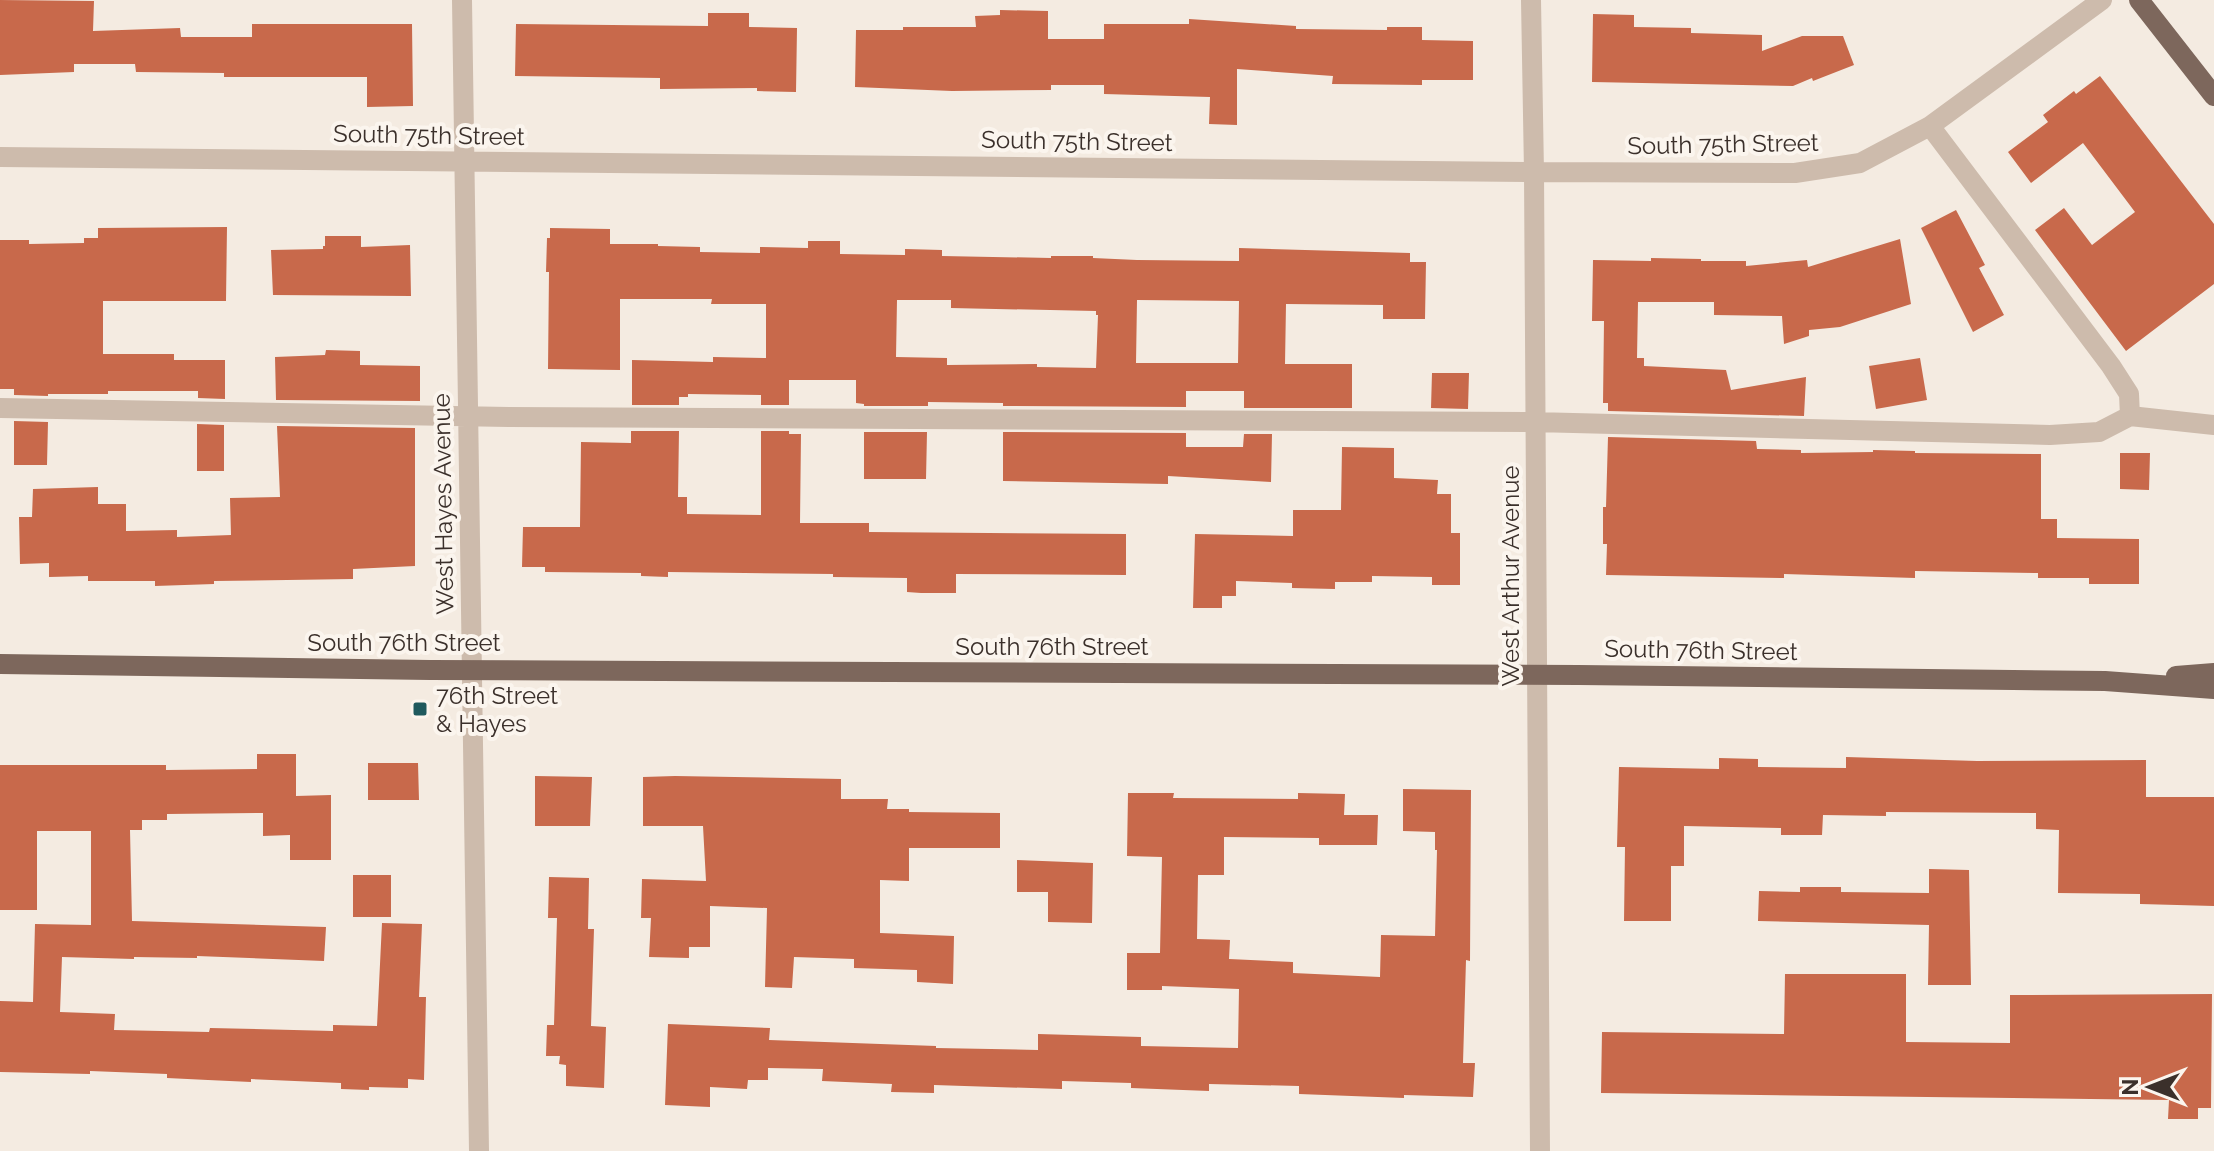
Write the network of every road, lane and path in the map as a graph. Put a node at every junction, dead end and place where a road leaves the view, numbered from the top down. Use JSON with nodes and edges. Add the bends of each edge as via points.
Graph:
{"nodes":[{"id":1,"x":462,"y":0,"type":"edge"},
{"id":2,"x":1531,"y":0,"type":"edge"},
{"id":3,"x":2102,"y":0,"type":"edge"},
{"id":4,"x":2139,"y":0,"type":"edge"},
{"id":5,"x":2214,"y":96,"type":"edge"},
{"id":6,"x":1930,"y":126,"type":"junction"},
{"id":7,"x":0,"y":157,"type":"edge"},
{"id":8,"x":464,"y":161,"type":"junction"},
{"id":9,"x":1534,"y":172,"type":"junction"},
{"id":10,"x":0,"y":408,"type":"edge"},
{"id":11,"x":2130,"y":416,"type":"junction"},
{"id":12,"x":468,"y":417,"type":"junction"},
{"id":13,"x":1534,"y":422,"type":"junction"},
{"id":14,"x":2214,"y":425,"type":"edge"},
{"id":15,"x":0,"y":664,"type":"edge"},
{"id":16,"x":471,"y":669,"type":"junction"},
{"id":17,"x":2214,"y":673,"type":"edge"},
{"id":18,"x":1537,"y":674,"type":"junction"},
{"id":19,"x":2105,"y":681,"type":"junction"},
{"id":20,"x":2214,"y":689,"type":"edge"},
{"id":21,"x":479,"y":1151,"type":"edge"},
{"id":22,"x":1540,"y":1151,"type":"edge"}],
"edges":[{"from":1,"to":8,"type":"street","name":"West Hayes Avenue"},
{"from":2,"to":9,"type":"street","name":"West Arthur Avenue"},
{"from":3,"to":6,"type":"street","name":"South 75th Street"},
{"from":4,"to":5,"type":"main road"},
{"from":6,"to":9,"type":"street","name":"South 75th Street","via":[[1860,163],[1795,173]]},
{"from":6,"to":11,"type":"street","via":[[2111,366],[2129,394]]},
{"from":7,"to":8,"type":"street","name":"South 75th Street"},
{"from":8,"to":9,"type":"street","name":"South 75th Street"},
{"from":8,"to":12,"type":"street","name":"West Hayes Avenue"},
{"from":9,"to":13,"type":"street","name":"West Arthur Avenue"},
{"from":10,"to":12,"type":"street"},
{"from":11,"to":13,"type":"street","via":[[2099,432],[2050,435]]},
{"from":11,"to":14,"type":"street"},
{"from":12,"to":13,"type":"street"},
{"from":12,"to":16,"type":"street","name":"West Hayes Avenue"},
{"from":13,"to":18,"type":"street","name":"West Arthur Avenue"},
{"from":15,"to":16,"type":"main road","name":"South 76th Street"},
{"from":16,"to":18,"type":"main road","name":"South 76th Street"},
{"from":16,"to":21,"type":"street","name":"West Hayes Avenue"},
{"from":17,"to":19,"type":"main road","name":"South 76th Street"},
{"from":18,"to":19,"type":"main road","name":"South 76th Street"},
{"from":18,"to":22,"type":"street","name":"West Arthur Avenue"},
{"from":19,"to":20,"type":"main road","name":"South 76th Street"}]}
